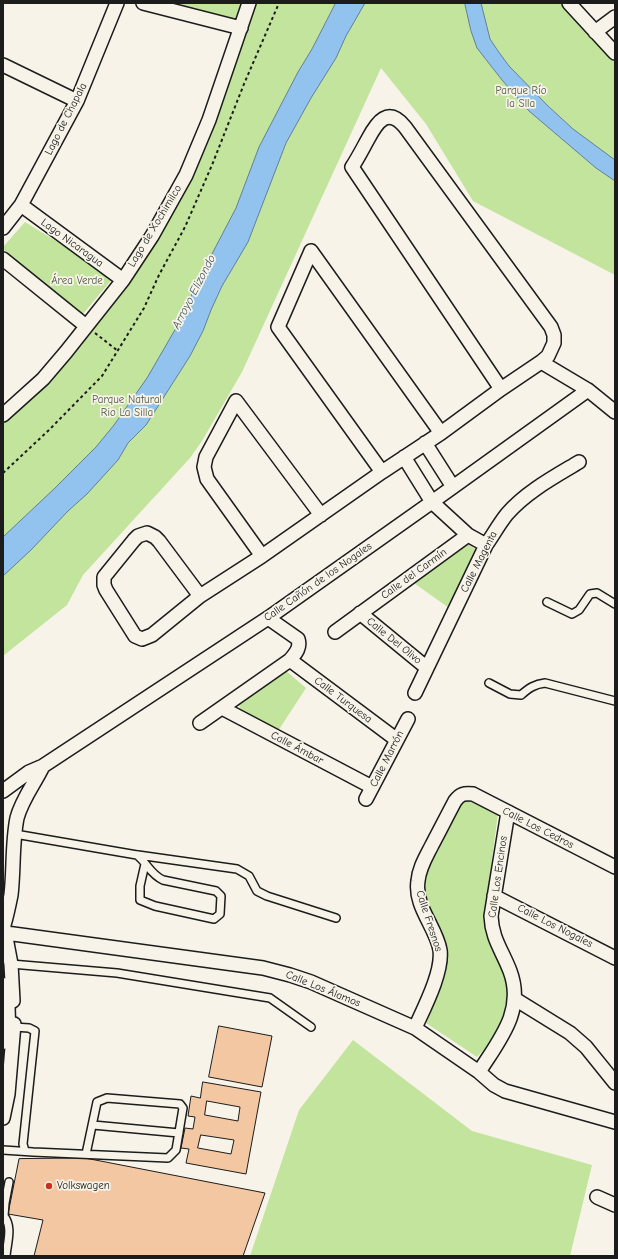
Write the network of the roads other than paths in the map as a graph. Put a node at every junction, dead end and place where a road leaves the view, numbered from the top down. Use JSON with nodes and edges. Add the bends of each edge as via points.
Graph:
{"nodes":[{"id":1,"x":117,"y":3,"type":"edge"},
{"id":2,"x":143,"y":3,"type":"edge"},
{"id":3,"x":249,"y":3,"type":"edge"},
{"id":4,"x":569,"y":3,"type":"edge"},
{"id":5,"x":615,"y":17,"type":"edge"},
{"id":6,"x":241,"y":28,"type":"junction"},
{"id":7,"x":595,"y":32,"type":"junction"},
{"id":8,"x":615,"y":53,"type":"edge"},
{"id":9,"x":3,"y":65,"type":"edge"},
{"id":10,"x":77,"y":101,"type":"junction"},
{"id":11,"x":21,"y":205,"type":"junction"},
{"id":12,"x":3,"y":228,"type":"edge"},
{"id":13,"x":3,"y":259,"type":"edge"},
{"id":14,"x":122,"y":280,"type":"junction"},
{"id":15,"x":86,"y":326,"type":"junction"},
{"id":16,"x":541,"y":362,"type":"junction"},
{"id":17,"x":501,"y":389,"type":"junction"},
{"id":18,"x":588,"y":390,"type":"junction"},
{"id":19,"x":614,"y":410,"type":"edge"},
{"id":20,"x":3,"y":414,"type":"edge"},
{"id":21,"x":441,"y":433,"type":"junction"},
{"id":22,"x":424,"y":443,"type":"junction"},
{"id":23,"x":404,"y":457,"type":"junction"},
{"id":24,"x":579,"y":462,"type":"dead end"},
{"id":25,"x":382,"y":472,"type":"junction"},
{"id":26,"x":453,"y":487,"type":"junction"},
{"id":27,"x":432,"y":502,"type":"junction"},
{"id":28,"x":321,"y":515,"type":"junction"},
{"id":29,"x":468,"y":535,"type":"junction"},
{"id":30,"x":486,"y":545,"type":"junction"},
{"id":31,"x":262,"y":556,"type":"junction"},
{"id":32,"x":200,"y":596,"type":"junction"},
{"id":33,"x":547,"y":602,"type":"dead end"},
{"id":34,"x":615,"y":604,"type":"edge"},
{"id":35,"x":360,"y":613,"type":"junction"},
{"id":36,"x":268,"y":618,"type":"junction"},
{"id":37,"x":335,"y":632,"type":"dead end"},
{"id":38,"x":290,"y":660,"type":"junction"},
{"id":39,"x":427,"y":668,"type":"junction"},
{"id":40,"x":488,"y":683,"type":"dead end"},
{"id":41,"x":416,"y":693,"type":"dead end"},
{"id":42,"x":615,"y":701,"type":"edge"},
{"id":43,"x":222,"y":708,"type":"junction"},
{"id":44,"x":408,"y":719,"type":"dead end"},
{"id":45,"x":200,"y":723,"type":"dead end"},
{"id":46,"x":397,"y":740,"type":"junction"},
{"id":47,"x":43,"y":766,"type":"junction"},
{"id":48,"x":3,"y":791,"type":"edge"},
{"id":49,"x":369,"y":793,"type":"joint"},
{"id":50,"x":460,"y":795,"type":"joint"},
{"id":51,"x":508,"y":812,"type":"junction"},
{"id":52,"x":15,"y":834,"type":"junction"},
{"id":53,"x":137,"y":855,"type":"junction"},
{"id":54,"x":146,"y":864,"type":"junction"},
{"id":55,"x":8,"y":867,"type":"edge"},
{"id":56,"x":615,"y":867,"type":"edge"},
{"id":57,"x":494,"y":896,"type":"junction"},
{"id":58,"x":336,"y":918,"type":"dead end"},
{"id":59,"x":4,"y":927,"type":"edge"},
{"id":60,"x":615,"y":958,"type":"edge"},
{"id":61,"x":11,"y":964,"type":"junction"},
{"id":62,"x":3,"y":989,"type":"edge"},
{"id":63,"x":515,"y":999,"type":"junction"},
{"id":64,"x":311,"y":1027,"type":"dead end"},
{"id":65,"x":415,"y":1028,"type":"junction"},
{"id":66,"x":8,"y":1033,"type":"edge"},
{"id":67,"x":479,"y":1072,"type":"junction"},
{"id":68,"x":615,"y":1083,"type":"edge"},
{"id":69,"x":3,"y":1118,"type":"edge"},
{"id":70,"x":615,"y":1122,"type":"edge"},
{"id":71,"x":92,"y":1125,"type":"junction"},
{"id":72,"x":179,"y":1133,"type":"junction"},
{"id":73,"x":3,"y":1150,"type":"edge"},
{"id":74,"x":25,"y":1151,"type":"junction"},
{"id":75,"x":86,"y":1154,"type":"junction"},
{"id":76,"x":9,"y":1182,"type":"dead end"},
{"id":77,"x":597,"y":1197,"type":"dead end"},
{"id":78,"x":615,"y":1205,"type":"edge"},
{"id":79,"x":6,"y":1256,"type":"edge"}],
"edges":[{"from":1,"to":10,"type":"street","name":"Lago de Chapala"},
{"from":2,"to":6,"type":"street"},
{"from":3,"to":6,"type":"street","name":"Lago de Xochimilco"},
{"from":4,"to":7,"type":"street"},
{"from":5,"to":7,"type":"street"},
{"from":6,"to":14,"type":"street","name":"Lago de Xochimilco","via":[[209,120],[186,175],[152,236]]},
{"from":7,"to":8,"type":"street"},
{"from":9,"to":10,"type":"street"},
{"from":10,"to":11,"type":"street","name":"Lago de Chapala"},
{"from":11,"to":12,"type":"street","name":"Lago de Chapala"},
{"from":11,"to":14,"type":"street","name":"Lago Nicaragua"},
{"from":13,"to":15,"type":"street"},
{"from":14,"to":15,"type":"street","name":"Lago de Xochimilco"},
{"from":15,"to":20,"type":"street","name":"Lago de Xochimilco","via":[[43,379]]},
{"from":16,"to":17,"type":"street"},
{"from":16,"to":17,"type":"street","via":[[548,356],[554,343],[551,327],[403,124],[396,118],[382,119],[352,167]]},
{"from":16,"to":18,"type":"street"},
{"from":17,"to":21,"type":"street"},
{"from":18,"to":19,"type":"street"},
{"from":18,"to":26,"type":"street","name":"Calle Cañón de los Nogales"},
{"from":21,"to":22,"type":"street"},
{"from":21,"to":25,"type":"street","via":[[311,250],[278,327]]},
{"from":22,"to":23,"type":"street"},
{"from":22,"to":26,"type":"street"},
{"from":23,"to":25,"type":"street"},
{"from":23,"to":27,"type":"street"},
{"from":24,"to":30,"type":"street","name":"Calle Magenta","via":[[518,503],[499,523]]},
{"from":25,"to":28,"type":"street"},
{"from":26,"to":27,"type":"street","name":"Calle Cañón de los Nogales"},
{"from":27,"to":29,"type":"street"},
{"from":27,"to":36,"type":"street","name":"Calle Cañón de los Nogales"},
{"from":28,"to":31,"type":"street"},
{"from":28,"to":31,"type":"street","via":[[236,401],[206,457],[205,473],[212,487]]},
{"from":29,"to":30,"type":"street"},
{"from":29,"to":35,"type":"street","name":"Calle del Carmín"},
{"from":30,"to":39,"type":"street","name":"Calle Magenta"},
{"from":31,"to":32,"type":"street"},
{"from":32,"to":32,"type":"street","via":[[159,540],[147,533],[134,540],[104,577],[106,590],[118,610],[135,636],[142,639],[152,635]]},
{"from":33,"to":34,"type":"lane","via":[[572,614],[579,610],[590,594],[597,593]]},
{"from":35,"to":37,"type":"street","name":"Calle del Carmín"},
{"from":35,"to":39,"type":"street","name":"Calle Del Olivo"},
{"from":36,"to":38,"type":"street","via":[[299,641],[298,650]]},
{"from":36,"to":47,"type":"street","name":"Calle Cañón de los Nogales"},
{"from":38,"to":43,"type":"street"},
{"from":38,"to":46,"type":"street","name":"Calle Turquesa"},
{"from":39,"to":41,"type":"street","name":"Calle Magenta"},
{"from":40,"to":42,"type":"lane","via":[[510,694],[521,695],[529,688],[545,683]]},
{"from":43,"to":45,"type":"street"},
{"from":43,"to":49,"type":"street","name":"Calle Ámbar"},
{"from":44,"to":46,"type":"street","name":"Calle Marrón"},
{"from":46,"to":49,"type":"street","name":"Calle Marrón"},
{"from":47,"to":48,"type":"street","name":"Calle Cañón de los Nogales","via":[[29,772]]},
{"from":47,"to":52,"type":"street","name":"Calle Cañón de los Nogales","via":[[23,803]]},
{"from":50,"to":51,"type":"street","name":"Calle Los Cedros","via":[[473,794]]},
{"from":50,"to":65,"type":"street","name":"Calle Fresnos","via":[[454,801],[421,868],[417,882],[418,894],[437,940],[440,957],[437,976]]},
{"from":51,"to":56,"type":"street","name":"Calle Los Cedros"},
{"from":51,"to":57,"type":"street","name":"Calle Los Encinos"},
{"from":52,"to":53,"type":"lane"},
{"from":52,"to":55,"type":"street","name":"Calle Cañón de los Nogales"},
{"from":53,"to":54,"type":"lane"},
{"from":53,"to":58,"type":"lane","via":[[238,869],[249,876],[257,891]]},
{"from":54,"to":54,"type":"lane","via":[[155,876],[163,880],[216,891],[221,896],[220,914],[214,919],[155,906],[140,900],[140,886]]},
{"from":55,"to":59,"type":"street","name":"Calle Cañón de los Nogales","via":[[9,905]]},
{"from":57,"to":60,"type":"street","name":"Calle Los Nogales"},
{"from":57,"to":63,"type":"street","name":"Calle Los Encinos","via":[[492,929],[510,972]]},
{"from":59,"to":61,"type":"street"},
{"from":59,"to":65,"type":"street","name":"Calle Los Álamos","via":[[263,968],[311,982]]},
{"from":61,"to":64,"type":"lane","via":[[117,973],[270,998]]},
{"from":61,"to":66,"type":"street"},
{"from":62,"to":66,"type":"highway","via":[[4,1023]]},
{"from":63,"to":67,"type":"street","name":"Calle Los Encinos","via":[[508,1025]]},
{"from":63,"to":68,"type":"street","via":[[570,1033],[586,1047]]},
{"from":65,"to":67,"type":"street","name":"Calle Los Álamos"},
{"from":66,"to":69,"type":"street","via":[[9,1079]]},
{"from":66,"to":74,"type":"lane","via":[[29,1028],[34,1031],[23,1144]]},
{"from":67,"to":70,"type":"street","name":"Calle Los Álamos","via":[[505,1091]]},
{"from":71,"to":72,"type":"lane"},
{"from":71,"to":72,"type":"lane","via":[[97,1102],[107,1098],[180,1104],[183,1108]]},
{"from":71,"to":75,"type":"lane"},
{"from":72,"to":75,"type":"lane","via":[[176,1150],[168,1158]]},
{"from":73,"to":74,"type":"lane"},
{"from":74,"to":75,"type":"lane"},
{"from":76,"to":79,"type":"lane","via":[[4,1203],[4,1216],[9,1227]]},
{"from":77,"to":78,"type":"street"}]}
